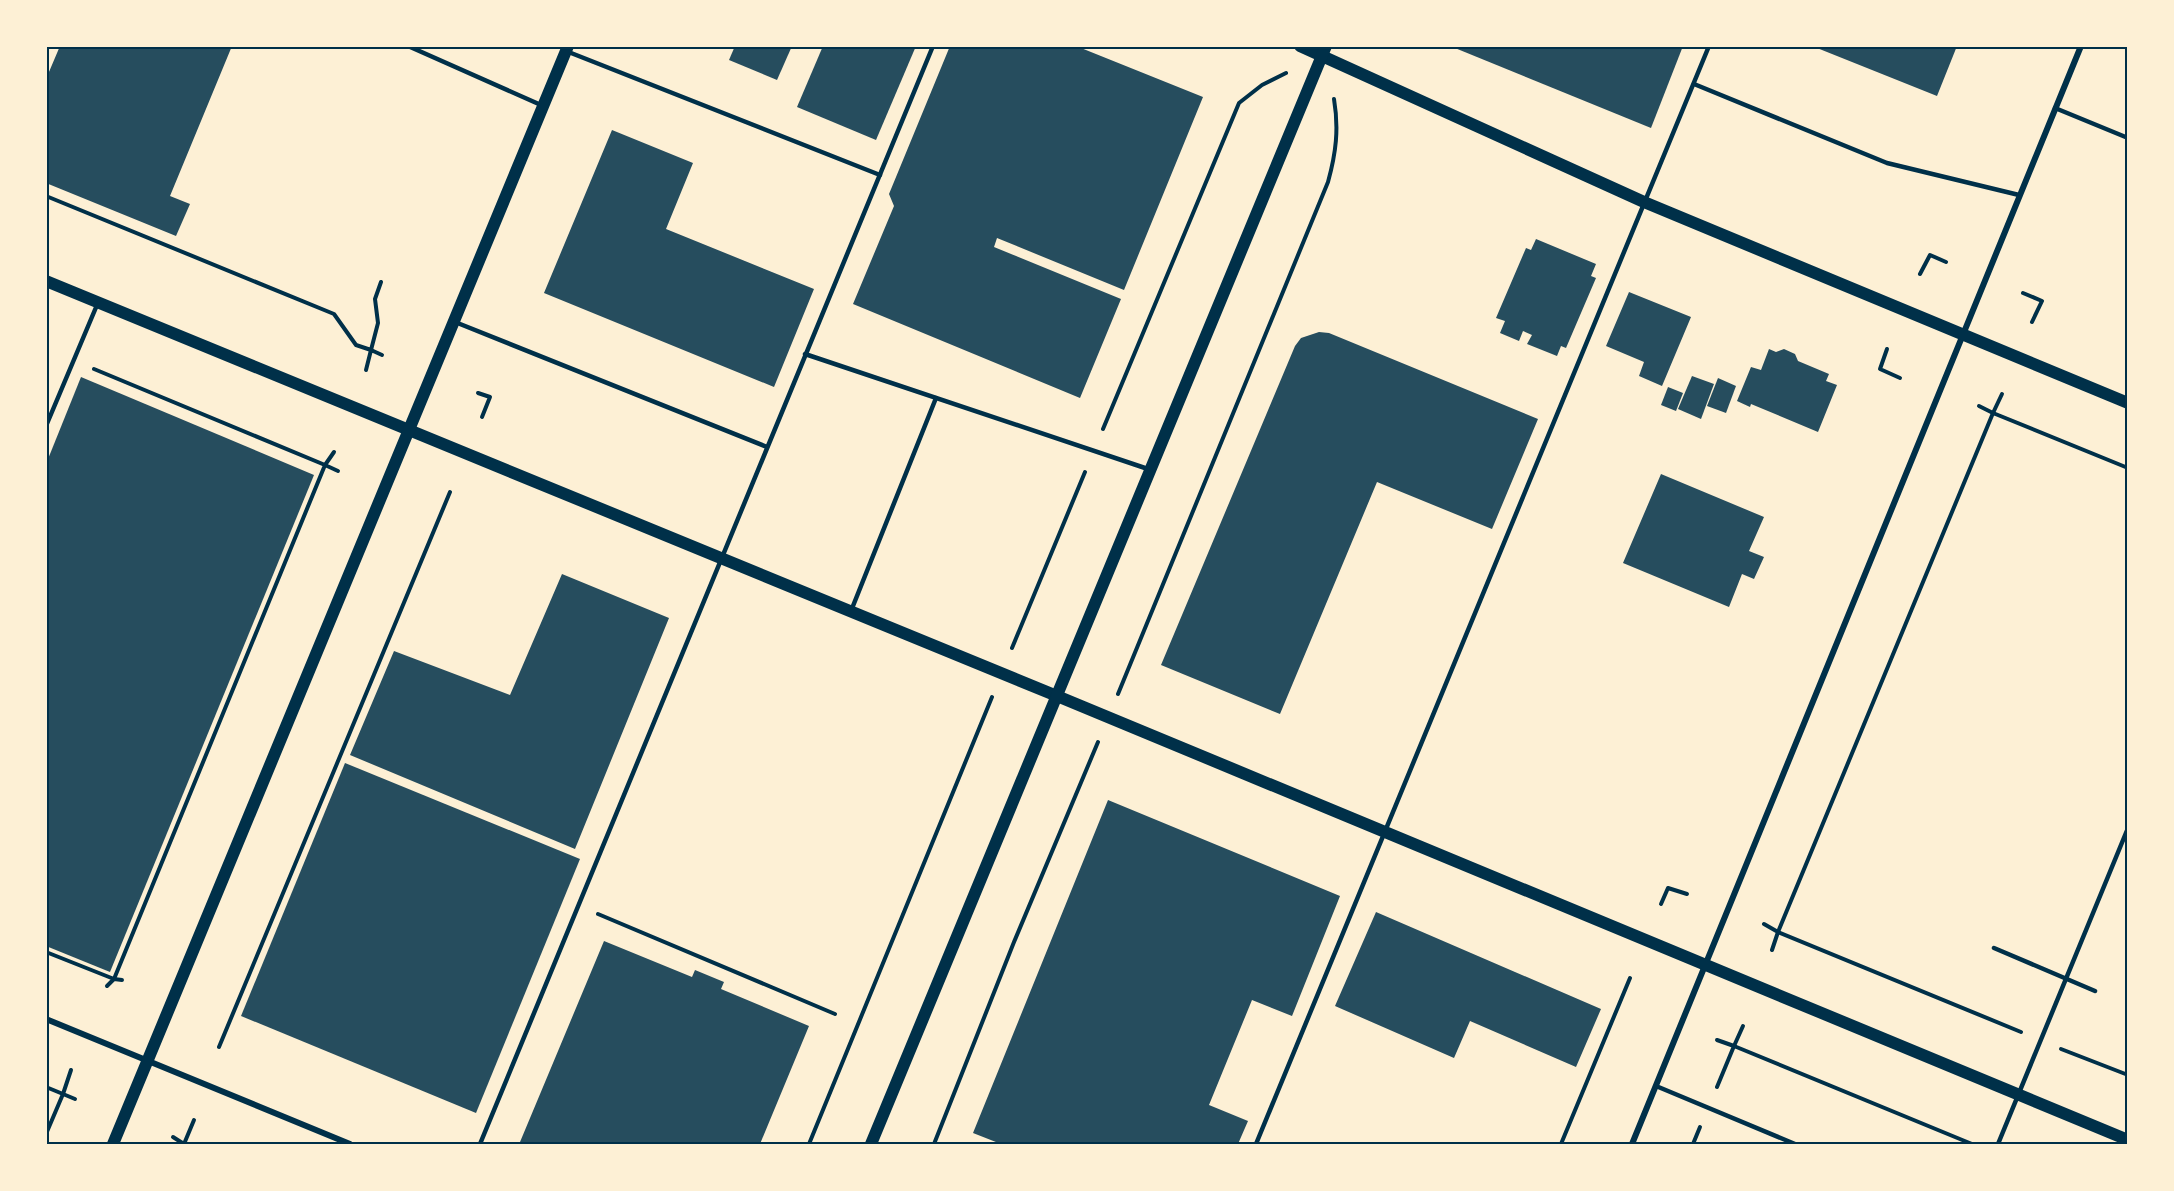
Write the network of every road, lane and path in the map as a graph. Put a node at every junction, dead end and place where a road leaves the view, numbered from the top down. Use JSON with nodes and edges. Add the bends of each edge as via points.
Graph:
{"nodes":[{"id":1,"x":408,"y":46,"type":"edge"},
{"id":2,"x":933,"y":46,"type":"edge"},
{"id":3,"x":1300,"y":46,"type":"edge"},
{"id":4,"x":1709,"y":46,"type":"edge"},
{"id":5,"x":2081,"y":46,"type":"edge"},
{"id":6,"x":567,"y":49,"type":"edge"},
{"id":7,"x":1324,"y":51,"type":"edge"},
{"id":8,"x":1694,"y":84,"type":"junction"},
{"id":9,"x":1246,"y":96,"type":"dead end"},
{"id":10,"x":544,"y":106,"type":"junction"},
{"id":11,"x":2055,"y":108,"type":"junction"},
{"id":12,"x":2127,"y":138,"type":"edge"},
{"id":13,"x":1335,"y":156,"type":"dead end"},
{"id":14,"x":880,"y":175,"type":"junction"},
{"id":15,"x":2019,"y":195,"type":"junction"},
{"id":16,"x":46,"y":196,"type":"edge"},
{"id":17,"x":1644,"y":202,"type":"junction"},
{"id":18,"x":1946,"y":262,"type":"dead end"},
{"id":19,"x":1920,"y":274,"type":"dead end"},
{"id":20,"x":46,"y":281,"type":"edge"},
{"id":21,"x":381,"y":282,"type":"dead end"},
{"id":22,"x":2023,"y":293,"type":"dead end"},
{"id":23,"x":98,"y":302,"type":"junction"},
{"id":24,"x":454,"y":322,"type":"junction"},
{"id":25,"x":2032,"y":322,"type":"dead end"},
{"id":26,"x":1961,"y":336,"type":"junction"},
{"id":27,"x":1887,"y":349,"type":"dead end"},
{"id":28,"x":371,"y":350,"type":"junction"},
{"id":29,"x":805,"y":354,"type":"junction"},
{"id":30,"x":382,"y":355,"type":"dead end"},
{"id":31,"x":74,"y":361,"type":"junction"},
{"id":32,"x":366,"y":370,"type":"dead end"},
{"id":33,"x":1900,"y":378,"type":"dead end"},
{"id":34,"x":478,"y":393,"type":"dead end"},
{"id":35,"x":2002,"y":393,"type":"dead end"},
{"id":36,"x":936,"y":398,"type":"junction"},
{"id":37,"x":2127,"y":403,"type":"edge"},
{"id":38,"x":1979,"y":406,"type":"dead end"},
{"id":39,"x":1993,"y":413,"type":"junction"},
{"id":40,"x":482,"y":417,"type":"dead end"},
{"id":41,"x":46,"y":426,"type":"edge"},
{"id":42,"x":410,"y":430,"type":"junction"},
{"id":43,"x":766,"y":447,"type":"junction"},
{"id":44,"x":1094,"y":451,"type":"junction"},
{"id":45,"x":334,"y":452,"type":"dead end"},
{"id":46,"x":325,"y":465,"type":"junction"},
{"id":47,"x":2127,"y":468,"type":"edge"},
{"id":48,"x":1151,"y":470,"type":"junction"},
{"id":49,"x":338,"y":471,"type":"dead end"},
{"id":50,"x":450,"y":492,"type":"dead end"},
{"id":51,"x":720,"y":557,"type":"junction"},
{"id":52,"x":1031,"y":604,"type":"dead end"},
{"id":53,"x":851,"y":611,"type":"junction"},
{"id":54,"x":1126,"y":676,"type":"dead end"},
{"id":55,"x":1057,"y":696,"type":"junction"},
{"id":56,"x":979,"y":729,"type":"dead end"},
{"id":57,"x":1077,"y":793,"type":"dead end"},
{"id":58,"x":2127,"y":828,"type":"edge"},
{"id":59,"x":1387,"y":832,"type":"junction"},
{"id":60,"x":1687,"y":894,"type":"dead end"},
{"id":61,"x":1661,"y":904,"type":"dead end"},
{"id":62,"x":578,"y":906,"type":"junction"},
{"id":63,"x":1764,"y":924,"type":"dead end"},
{"id":64,"x":1778,"y":932,"type":"junction"},
{"id":65,"x":1994,"y":948,"type":"dead end"},
{"id":66,"x":1772,"y":950,"type":"dead end"},
{"id":67,"x":46,"y":951,"type":"edge"},
{"id":68,"x":1707,"y":965,"type":"junction"},
{"id":69,"x":1630,"y":978,"type":"dead end"},
{"id":70,"x":114,"y":979,"type":"junction"},
{"id":71,"x":2066,"y":979,"type":"junction"},
{"id":72,"x":122,"y":980,"type":"dead end"},
{"id":73,"x":107,"y":986,"type":"dead end"},
{"id":74,"x":2095,"y":991,"type":"dead end"},
{"id":75,"x":835,"y":1014,"type":"dead end"},
{"id":76,"x":46,"y":1019,"type":"edge"},
{"id":77,"x":1743,"y":1026,"type":"dead end"},
{"id":78,"x":1717,"y":1040,"type":"dead end"},
{"id":79,"x":2041,"y":1040,"type":"junction"},
{"id":80,"x":1734,"y":1046,"type":"junction"},
{"id":81,"x":219,"y":1047,"type":"dead end"},
{"id":82,"x":147,"y":1061,"type":"junction"},
{"id":83,"x":71,"y":1070,"type":"dead end"},
{"id":84,"x":2127,"y":1075,"type":"edge"},
{"id":85,"x":1656,"y":1086,"type":"junction"},
{"id":86,"x":46,"y":1087,"type":"edge"},
{"id":87,"x":63,"y":1094,"type":"junction"},
{"id":88,"x":2019,"y":1095,"type":"junction"},
{"id":89,"x":75,"y":1099,"type":"dead end"},
{"id":90,"x":1708,"y":1108,"type":"junction"},
{"id":91,"x":194,"y":1120,"type":"dead end"},
{"id":92,"x":46,"y":1134,"type":"edge"},
{"id":93,"x":173,"y":1137,"type":"dead end"},
{"id":94,"x":2127,"y":1140,"type":"edge"},
{"id":95,"x":113,"y":1144,"type":"edge"},
{"id":96,"x":350,"y":1144,"type":"edge"},
{"id":97,"x":480,"y":1144,"type":"edge"},
{"id":98,"x":809,"y":1144,"type":"edge"},
{"id":99,"x":871,"y":1144,"type":"edge"},
{"id":100,"x":934,"y":1144,"type":"edge"},
{"id":101,"x":1256,"y":1144,"type":"edge"},
{"id":102,"x":1561,"y":1144,"type":"edge"},
{"id":103,"x":1632,"y":1144,"type":"edge"},
{"id":104,"x":1693,"y":1144,"type":"edge"},
{"id":105,"x":1795,"y":1144,"type":"edge"},
{"id":106,"x":1972,"y":1144,"type":"edge"},
{"id":107,"x":1998,"y":1144,"type":"edge"}],
"edges":[{"from":1,"to":10,"type":"lane"},
{"from":2,"to":14,"type":"lane"},
{"from":3,"to":7,"type":"main road"},
{"from":4,"to":8,"type":"lane"},
{"from":5,"to":11,"type":"street"},
{"from":6,"to":10,"type":"main road"},
{"from":6,"to":14,"type":"lane"},
{"from":7,"to":17,"type":"main road"},
{"from":7,"to":48,"type":"main road"},
{"from":8,"to":15,"type":"lane","via":[[1887,163]]},
{"from":8,"to":17,"type":"lane"},
{"from":9,"to":44,"type":"path","via":[[1230,124]]},
{"from":10,"to":24,"type":"main road"},
{"from":11,"to":12,"type":"lane"},
{"from":11,"to":15,"type":"street"},
{"from":13,"to":54,"type":"path","via":[[1324,192]]},
{"from":14,"to":29,"type":"lane"},
{"from":15,"to":26,"type":"street"},
{"from":16,"to":28,"type":"path","via":[[334,314],[356,345]]},
{"from":17,"to":26,"type":"main road"},
{"from":17,"to":59,"type":"lane"},
{"from":18,"to":19,"type":"path","via":[[1930,255]]},
{"from":20,"to":23,"type":"main road"},
{"from":21,"to":28,"type":"path","via":[[375,299],[378,323]]},
{"from":22,"to":25,"type":"path","via":[[2042,302]]},
{"from":23,"to":31,"type":"lane"},
{"from":23,"to":42,"type":"main road"},
{"from":24,"to":42,"type":"main road"},
{"from":24,"to":43,"type":"lane"},
{"from":26,"to":37,"type":"main road"},
{"from":26,"to":68,"type":"street"},
{"from":27,"to":33,"type":"path","via":[[1880,369]]},
{"from":28,"to":30,"type":"path"},
{"from":28,"to":32,"type":"path"},
{"from":29,"to":36,"type":"lane"},
{"from":29,"to":43,"type":"lane"},
{"from":31,"to":41,"type":"lane"},
{"from":31,"to":46,"type":"path"},
{"from":34,"to":40,"type":"path","via":[[490,398]]},
{"from":35,"to":39,"type":"path"},
{"from":36,"to":44,"type":"lane"},
{"from":36,"to":53,"type":"lane"},
{"from":38,"to":39,"type":"path"},
{"from":39,"to":47,"type":"path"},
{"from":39,"to":64,"type":"path"},
{"from":42,"to":51,"type":"main road"},
{"from":42,"to":82,"type":"main road"},
{"from":43,"to":51,"type":"lane"},
{"from":44,"to":48,"type":"lane"},
{"from":44,"to":52,"type":"path"},
{"from":45,"to":46,"type":"path"},
{"from":46,"to":49,"type":"path"},
{"from":46,"to":70,"type":"path"},
{"from":48,"to":55,"type":"main road"},
{"from":50,"to":81,"type":"path"},
{"from":51,"to":53,"type":"main road"},
{"from":51,"to":62,"type":"lane"},
{"from":53,"to":55,"type":"main road"},
{"from":55,"to":59,"type":"main road"},
{"from":55,"to":99,"type":"main road"},
{"from":56,"to":98,"type":"path"},
{"from":57,"to":100,"type":"path"},
{"from":58,"to":71,"type":"lane"},
{"from":59,"to":68,"type":"main road"},
{"from":59,"to":101,"type":"lane"},
{"from":60,"to":61,"type":"path","via":[[1668,888]]},
{"from":62,"to":75,"type":"path"},
{"from":62,"to":97,"type":"lane"},
{"from":63,"to":64,"type":"path"},
{"from":64,"to":66,"type":"path"},
{"from":64,"to":79,"type":"path"},
{"from":65,"to":71,"type":"lane"},
{"from":67,"to":70,"type":"path"},
{"from":68,"to":85,"type":"street"},
{"from":68,"to":88,"type":"main road"},
{"from":69,"to":102,"type":"path"},
{"from":70,"to":72,"type":"path"},
{"from":70,"to":73,"type":"path"},
{"from":71,"to":74,"type":"lane"},
{"from":71,"to":79,"type":"lane"},
{"from":76,"to":82,"type":"street"},
{"from":77,"to":80,"type":"path"},
{"from":78,"to":80,"type":"path"},
{"from":79,"to":84,"type":"path"},
{"from":79,"to":88,"type":"lane"},
{"from":80,"to":90,"type":"path"},
{"from":80,"to":106,"type":"path"},
{"from":82,"to":95,"type":"main road"},
{"from":82,"to":96,"type":"street"},
{"from":83,"to":87,"type":"path"},
{"from":85,"to":90,"type":"lane"},
{"from":85,"to":103,"type":"street"},
{"from":86,"to":87,"type":"path"},
{"from":87,"to":89,"type":"path"},
{"from":87,"to":92,"type":"path"},
{"from":88,"to":94,"type":"main road"},
{"from":88,"to":107,"type":"lane"},
{"from":90,"to":104,"type":"path"},
{"from":90,"to":105,"type":"lane"},
{"from":91,"to":93,"type":"path","via":[[184,1144]]}]}
